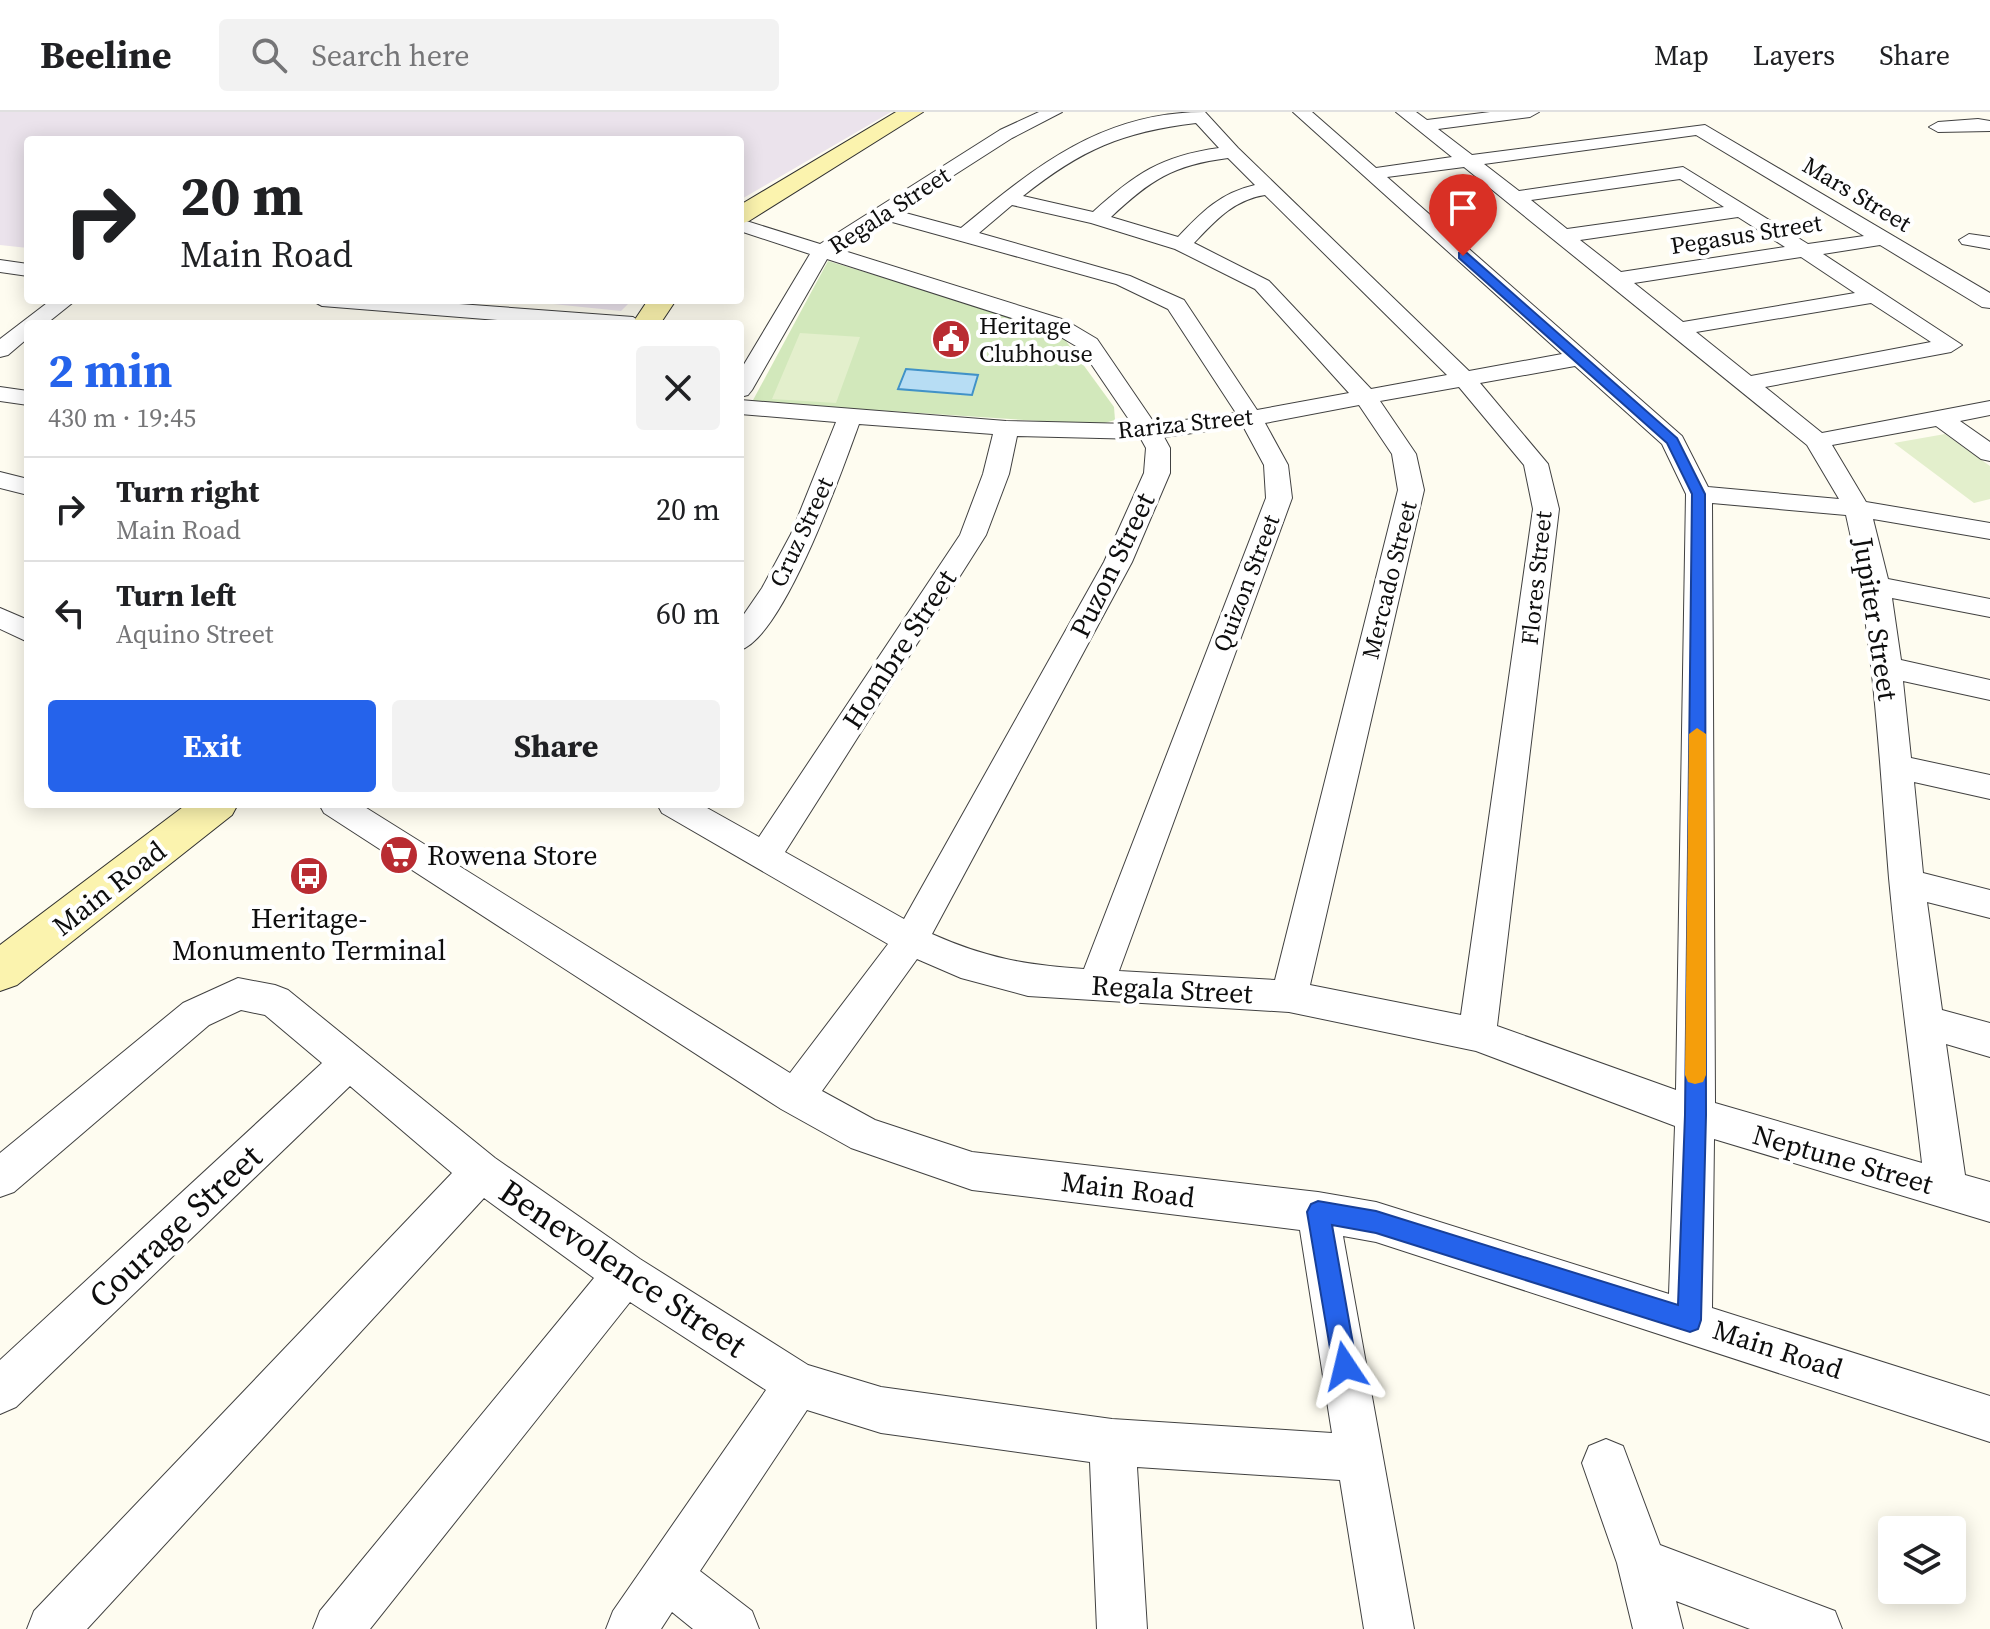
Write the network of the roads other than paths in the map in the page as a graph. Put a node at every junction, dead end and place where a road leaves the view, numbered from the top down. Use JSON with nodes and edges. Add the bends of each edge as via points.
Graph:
{"nodes":[{"id":1,"x":912,"y":112,"type":"edge"},
{"id":2,"x":1053,"y":112,"type":"edge"},
{"id":3,"x":1302,"y":112,"type":"edge"},
{"id":4,"x":1530,"y":112,"type":"edge"},
{"id":5,"x":1955,"y":112,"type":"edge"},
{"id":6,"x":1198,"y":114,"type":"edge"},
{"id":7,"x":1414,"y":119,"type":"edge"},
{"id":8,"x":1938,"y":127,"type":"dead end"},
{"id":9,"x":1986,"y":127,"type":"edge"},
{"id":10,"x":1232,"y":152,"type":"junction"},
{"id":11,"x":1467,"y":161,"type":"junction"},
{"id":12,"x":1371,"y":174,"type":"junction"},
{"id":13,"x":1271,"y":188,"type":"junction"},
{"id":14,"x":1515,"y":197,"type":"junction"},
{"id":15,"x":1008,"y":198,"type":"junction"},
{"id":16,"x":1740,"y":211,"type":"junction"},
{"id":17,"x":883,"y":213,"type":"junction"},
{"id":18,"x":744,"y":214,"type":"edge"},
{"id":19,"x":1097,"y":219,"type":"junction"},
{"id":20,"x":744,"y":226,"type":"edge"},
{"id":21,"x":966,"y":234,"type":"junction"},
{"id":22,"x":1563,"y":236,"type":"junction"},
{"id":23,"x":1882,"y":239,"type":"junction"},
{"id":24,"x":1969,"y":240,"type":"dead end"},
{"id":25,"x":1990,"y":243,"type":"edge"},
{"id":26,"x":1182,"y":245,"type":"junction"},
{"id":27,"x":822,"y":251,"type":"junction"},
{"id":28,"x":1805,"y":252,"type":"junction"},
{"id":29,"x":0,"y":266,"type":"edge"},
{"id":30,"x":24,"y":269,"type":"edge"},
{"id":31,"x":1617,"y":279,"type":"junction"},
{"id":32,"x":1873,"y":296,"type":"junction"},
{"id":33,"x":1990,"y":302,"type":"edge"},
{"id":34,"x":59,"y":304,"type":"edge"},
{"id":35,"x":374,"y":304,"type":"edge"},
{"id":36,"x":34,"y":320,"type":"edge"},
{"id":37,"x":581,"y":320,"type":"edge"},
{"id":38,"x":22,"y":328,"type":"edge"},
{"id":39,"x":1678,"y":329,"type":"junction"},
{"id":40,"x":0,"y":350,"type":"edge"},
{"id":41,"x":1579,"y":358,"type":"junction"},
{"id":42,"x":1465,"y":380,"type":"junction"},
{"id":43,"x":744,"y":383,"type":"edge"},
{"id":44,"x":1747,"y":384,"type":"junction"},
{"id":45,"x":0,"y":394,"type":"edge"},
{"id":46,"x":1364,"y":396,"type":"junction"},
{"id":47,"x":24,"y":397,"type":"edge"},
{"id":48,"x":744,"y":407,"type":"edge"},
{"id":49,"x":1990,"y":408,"type":"edge"},
{"id":50,"x":1938,"y":416,"type":"junction"},
{"id":51,"x":849,"y":418,"type":"junction"},
{"id":52,"x":1251,"y":418,"type":"junction"},
{"id":53,"x":1006,"y":428,"type":"junction"},
{"id":54,"x":1149,"y":432,"type":"junction"},
{"id":55,"x":1817,"y":441,"type":"junction"},
{"id":56,"x":1990,"y":454,"type":"edge"},
{"id":57,"x":0,"y":480,"type":"edge"},
{"id":58,"x":24,"y":486,"type":"edge"},
{"id":59,"x":1699,"y":494,"type":"junction"},
{"id":60,"x":1857,"y":508,"type":"junction"},
{"id":61,"x":1990,"y":531,"type":"edge"},
{"id":62,"x":1876,"y":586,"type":"junction"},
{"id":63,"x":1990,"y":608,"type":"edge"},
{"id":64,"x":0,"y":617,"type":"edge"},
{"id":65,"x":24,"y":630,"type":"edge"},
{"id":66,"x":744,"y":635,"type":"edge"},
{"id":67,"x":1887,"y":667,"type":"junction"},
{"id":68,"x":1990,"y":690,"type":"edge"},
{"id":69,"x":1896,"y":766,"type":"junction"},
{"id":70,"x":1990,"y":787,"type":"edge"},
{"id":71,"x":212,"y":808,"type":"edge"},
{"id":72,"x":341,"y":808,"type":"edge"},
{"id":73,"x":680,"y":808,"type":"edge"},
{"id":74,"x":764,"y":857,"type":"junction"},
{"id":75,"x":1907,"y":883,"type":"junction"},
{"id":76,"x":1990,"y":904,"type":"edge"},
{"id":77,"x":911,"y":940,"type":"junction"},
{"id":78,"x":0,"y":971,"type":"edge"},
{"id":79,"x":1096,"y":984,"type":"junction"},
{"id":80,"x":1289,"y":996,"type":"junction"},
{"id":81,"x":1923,"y":1021,"type":"junction"},
{"id":82,"x":1477,"y":1035,"type":"junction"},
{"id":83,"x":1990,"y":1040,"type":"edge"},
{"id":84,"x":349,"y":1062,"type":"junction"},
{"id":85,"x":795,"y":1097,"type":"junction"},
{"id":86,"x":1695,"y":1115,"type":"junction"},
{"id":87,"x":481,"y":1172,"type":"junction"},
{"id":88,"x":0,"y":1178,"type":"edge"},
{"id":89,"x":1946,"y":1189,"type":"junction"},
{"id":90,"x":1990,"y":1202,"type":"edge"},
{"id":91,"x":1318,"y":1212,"type":"junction"},
{"id":92,"x":625,"y":1274,"type":"junction"},
{"id":93,"x":1690,"y":1320,"type":"junction"},
{"id":94,"x":797,"y":1384,"type":"junction"},
{"id":95,"x":0,"y":1391,"type":"edge"},
{"id":96,"x":1990,"y":1419,"type":"edge"},
{"id":97,"x":1112,"y":1442,"type":"junction"},
{"id":98,"x":1360,"y":1458,"type":"junction"},
{"id":99,"x":1606,"y":1463,"type":"dead end"},
{"id":100,"x":1642,"y":1563,"type":"junction"},
{"id":101,"x":666,"y":1576,"type":"junction"},
{"id":102,"x":52,"y":1629,"type":"edge"},
{"id":103,"x":338,"y":1629,"type":"edge"},
{"id":104,"x":631,"y":1629,"type":"edge"},
{"id":105,"x":734,"y":1629,"type":"edge"},
{"id":106,"x":1122,"y":1629,"type":"edge"},
{"id":107,"x":1389,"y":1629,"type":"edge"},
{"id":108,"x":1658,"y":1629,"type":"edge"},
{"id":109,"x":1817,"y":1629,"type":"edge"}],
"edges":[{"from":1,"to":18,"type":"main road"},
{"from":2,"to":17,"type":"street","name":"Regala Street","via":[[1006,134]]},
{"from":3,"to":12,"type":"street"},
{"from":4,"to":7,"type":"street"},
{"from":5,"to":9,"type":"street"},
{"from":6,"to":10,"type":"street","name":"Flores Street"},
{"from":6,"to":15,"type":"street","via":[[1102,138]]},
{"from":7,"to":11,"type":"street","name":"Jupiter Street"},
{"from":8,"to":9,"type":"street"},
{"from":10,"to":13,"type":"street","name":"Flores Street"},
{"from":10,"to":19,"type":"street","via":[[1163,167]]},
{"from":11,"to":12,"type":"street"},
{"from":11,"to":14,"type":"street","name":"Jupiter Street"},
{"from":11,"to":23,"type":"street","name":"Mars Street","via":[[1699,129]]},
{"from":12,"to":41,"type":"street"},
{"from":13,"to":26,"type":"street","via":[[1225,199]]},
{"from":13,"to":42,"type":"street","name":"Flores Street"},
{"from":14,"to":16,"type":"street","via":[[1683,173]]},
{"from":14,"to":22,"type":"street","name":"Jupiter Street"},
{"from":15,"to":19,"type":"street","name":"Mercado Street"},
{"from":15,"to":21,"type":"street"},
{"from":16,"to":22,"type":"street"},
{"from":16,"to":28,"type":"street"},
{"from":17,"to":21,"type":"street","name":"Quizon Street"},
{"from":17,"to":27,"type":"street","name":"Regala Street"},
{"from":19,"to":26,"type":"street","name":"Mercado Street"},
{"from":20,"to":27,"type":"street","name":"Puzon Street"},
{"from":21,"to":52,"type":"street","name":"Quizon Street","via":[[1123,280],[1176,305]]},
{"from":22,"to":31,"type":"street","name":"Jupiter Street"},
{"from":23,"to":28,"type":"street","name":"Pegasus Street"},
{"from":23,"to":33,"type":"street","name":"Mars Street"},
{"from":24,"to":25,"type":"street"},
{"from":26,"to":46,"type":"street","name":"Mercado Street","via":[[1262,285]]},
{"from":27,"to":43,"type":"street","name":"Regala Street"},
{"from":27,"to":54,"type":"street","name":"Puzon Street","via":[[1057,325],[1089,344]]},
{"from":28,"to":31,"type":"street","name":"Pegasus Street"},
{"from":28,"to":32,"type":"street"},
{"from":29,"to":30,"type":"street"},
{"from":31,"to":39,"type":"street","name":"Jupiter Street"},
{"from":32,"to":39,"type":"street"},
{"from":32,"to":44,"type":"street","via":[[1951,345]]},
{"from":34,"to":36,"type":"street"},
{"from":35,"to":37,"type":"street"},
{"from":38,"to":40,"type":"street"},
{"from":39,"to":44,"type":"street","name":"Jupiter Street"},
{"from":41,"to":42,"type":"street","name":"Rariza Street"},
{"from":41,"to":59,"type":"street","via":[[1673,441]]},
{"from":42,"to":46,"type":"street","name":"Rariza Street"},
{"from":42,"to":82,"type":"street","name":"Flores Street","via":[[1536,464],[1546,509]]},
{"from":44,"to":55,"type":"street","name":"Jupiter Street"},
{"from":45,"to":47,"type":"street"},
{"from":46,"to":52,"type":"street","name":"Rariza Street"},
{"from":46,"to":80,"type":"street","name":"Mercado Street","via":[[1404,454],[1411,490]]},
{"from":48,"to":51,"type":"street","name":"Rariza Street"},
{"from":49,"to":50,"type":"street"},
{"from":50,"to":55,"type":"street"},
{"from":50,"to":56,"type":"street"},
{"from":51,"to":53,"type":"street","name":"Rariza Street"},
{"from":51,"to":66,"type":"street","name":"Cruz Street","via":[[792,563]]},
{"from":52,"to":54,"type":"street","name":"Rariza Street"},
{"from":52,"to":79,"type":"street","name":"Quizon Street","via":[[1276,465],[1279,498]]},
{"from":53,"to":54,"type":"street","name":"Rariza Street"},
{"from":53,"to":74,"type":"street","name":"Hombre Street","via":[[996,474],[973,535]]},
{"from":54,"to":77,"type":"street","name":"Puzon Street","via":[[1158,448],[1157,473],[1118,562]]},
{"from":55,"to":60,"type":"street","name":"Jupiter Street"},
{"from":57,"to":58,"type":"street"},
{"from":59,"to":60,"type":"street"},
{"from":59,"to":86,"type":"street"},
{"from":60,"to":61,"type":"street"},
{"from":60,"to":62,"type":"street","name":"Jupiter Street"},
{"from":62,"to":63,"type":"street"},
{"from":62,"to":67,"type":"street","name":"Jupiter Street"},
{"from":64,"to":65,"type":"street"},
{"from":67,"to":68,"type":"street"},
{"from":67,"to":69,"type":"street","name":"Jupiter Street"},
{"from":69,"to":70,"type":"street"},
{"from":69,"to":75,"type":"street","name":"Jupiter Street"},
{"from":71,"to":78,"type":"main road","name":"Main Road"},
{"from":72,"to":85,"type":"street","name":"Main Road"},
{"from":73,"to":74,"type":"street","name":"Regala Street"},
{"from":74,"to":77,"type":"street","name":"Regala Street"},
{"from":75,"to":76,"type":"street"},
{"from":75,"to":81,"type":"street","name":"Jupiter Street"},
{"from":77,"to":79,"type":"street","name":"Regala Street","via":[[961,963],[1028,981]]},
{"from":77,"to":85,"type":"street","name":"Puzon Street"},
{"from":79,"to":80,"type":"street","name":"Regala Street"},
{"from":80,"to":82,"type":"street","name":"Regala Street"},
{"from":81,"to":83,"type":"street"},
{"from":81,"to":89,"type":"street","name":"Jupiter Street"},
{"from":82,"to":86,"type":"street","name":"Regala Street"},
{"from":84,"to":87,"type":"street","name":"Benevolence Street"},
{"from":84,"to":88,"type":"street","name":"Benevolence Street","via":[[275,1001],[238,994],[196,1014]]},
{"from":84,"to":95,"type":"street","name":"Courage Street"},
{"from":85,"to":91,"type":"street","name":"Main Road","via":[[865,1135],[972,1171]]},
{"from":86,"to":89,"type":"street","name":"Neptune Street"},
{"from":86,"to":93,"type":"street"},
{"from":87,"to":92,"type":"street","name":"Benevolence Street"},
{"from":87,"to":102,"type":"street"},
{"from":89,"to":90,"type":"street","name":"Neptune Street"},
{"from":91,"to":93,"type":"street","name":"Main Road","via":[[1376,1222]]},
{"from":91,"to":98,"type":"street"},
{"from":92,"to":94,"type":"street","name":"Benevolence Street"},
{"from":92,"to":103,"type":"street"},
{"from":93,"to":96,"type":"street","name":"Main Road"},
{"from":94,"to":97,"type":"street","name":"Benevolence Street","via":[[881,1410]]},
{"from":94,"to":101,"type":"street"},
{"from":97,"to":98,"type":"street","name":"Benevolence Street"},
{"from":97,"to":106,"type":"street"},
{"from":98,"to":107,"type":"street"},
{"from":99,"to":100,"type":"street"},
{"from":100,"to":108,"type":"street"},
{"from":100,"to":109,"type":"street"},
{"from":101,"to":104,"type":"street"},
{"from":101,"to":105,"type":"street"}]}
